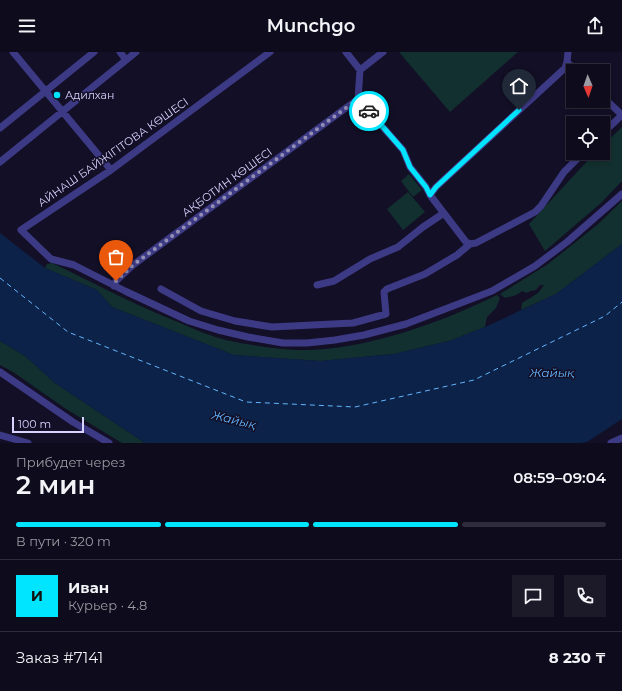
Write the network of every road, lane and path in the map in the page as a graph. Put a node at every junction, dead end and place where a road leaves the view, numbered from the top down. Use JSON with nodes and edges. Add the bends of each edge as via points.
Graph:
{"nodes":[{"id":1,"x":13,"y":52,"type":"edge"},
{"id":2,"x":94,"y":52,"type":"edge"},
{"id":3,"x":120,"y":52,"type":"edge"},
{"id":4,"x":136,"y":52,"type":"edge"},
{"id":5,"x":270,"y":52,"type":"edge"},
{"id":6,"x":346,"y":52,"type":"edge"},
{"id":7,"x":384,"y":52,"type":"edge"},
{"id":8,"x":568,"y":52,"type":"edge"},
{"id":9,"x":126,"y":60,"type":"junction"},
{"id":10,"x":567,"y":62,"type":"joint"},
{"id":11,"x":360,"y":70,"type":"junction"},
{"id":12,"x":46,"y":92,"type":"junction"},
{"id":13,"x":358,"y":99,"type":"junction"},
{"id":14,"x":610,"y":104,"type":"edge"},
{"id":15,"x":63,"y":111,"type":"junction"},
{"id":16,"x":622,"y":115,"type":"edge"},
{"id":17,"x":610,"y":126,"type":"edge"},
{"id":18,"x":0,"y":128,"type":"edge"},
{"id":19,"x":576,"y":160,"type":"edge"},
{"id":20,"x":0,"y":162,"type":"edge"},
{"id":21,"x":111,"y":170,"type":"junction"},
{"id":22,"x":622,"y":194,"type":"edge"},
{"id":23,"x":430,"y":195,"type":"junction"},
{"id":24,"x":444,"y":213,"type":"junction"},
{"id":25,"x":470,"y":244,"type":"junction"},
{"id":26,"x":317,"y":285,"type":"dead end"},
{"id":27,"x":114,"y":286,"type":"junction"},
{"id":28,"x":161,"y":289,"type":"dead end"},
{"id":29,"x":0,"y":372,"type":"edge"},
{"id":30,"x":0,"y":435,"type":"edge"},
{"id":31,"x":622,"y":438,"type":"edge"},
{"id":32,"x":28,"y":443,"type":"edge"},
{"id":33,"x":109,"y":443,"type":"edge"},
{"id":34,"x":611,"y":443,"type":"edge"}],
"edges":[{"from":1,"to":12,"type":"street"},
{"from":2,"to":12,"type":"street"},
{"from":3,"to":9,"type":"street"},
{"from":4,"to":9,"type":"street"},
{"from":5,"to":21,"type":"street","name":"АЙНАШ БАЙЖІГІТОВА КӨШЕСІ"},
{"from":6,"to":11,"type":"street"},
{"from":7,"to":11,"type":"street"},
{"from":8,"to":10,"type":"street"},
{"from":9,"to":15,"type":"street"},
{"from":10,"to":23,"type":"street","via":[[565,68]]},
{"from":11,"to":13,"type":"street"},
{"from":12,"to":15,"type":"street"},
{"from":12,"to":18,"type":"street"},
{"from":13,"to":23,"type":"street","via":[[403,150],[410,167]]},
{"from":13,"to":27,"type":"street","name":"АҚБОТИН КӨШЕСІ","via":[[133,265]]},
{"from":14,"to":16,"type":"street"},
{"from":15,"to":20,"type":"street"},
{"from":15,"to":21,"type":"street"},
{"from":16,"to":17,"type":"street"},
{"from":19,"to":25,"type":"street","via":[[535,212]]},
{"from":21,"to":27,"type":"street","name":"АЙНАШ БАЙЖІГІТОВА КӨШЕСІ","via":[[21,230],[51,259],[74,265]]},
{"from":22,"to":27,"type":"street","via":[[535,266],[492,291],[406,324],[364,335],[307,343],[284,343],[248,337],[189,321]]},
{"from":23,"to":24,"type":"street"},
{"from":24,"to":25,"type":"street"},
{"from":24,"to":26,"type":"street","via":[[398,247],[334,281]]},
{"from":25,"to":28,"type":"street","via":[[425,274],[384,292],[386,314],[353,323],[272,328],[201,311]]},
{"from":29,"to":33,"type":"street","via":[[73,422]]},
{"from":30,"to":32,"type":"street"},
{"from":31,"to":34,"type":"street"}]}
